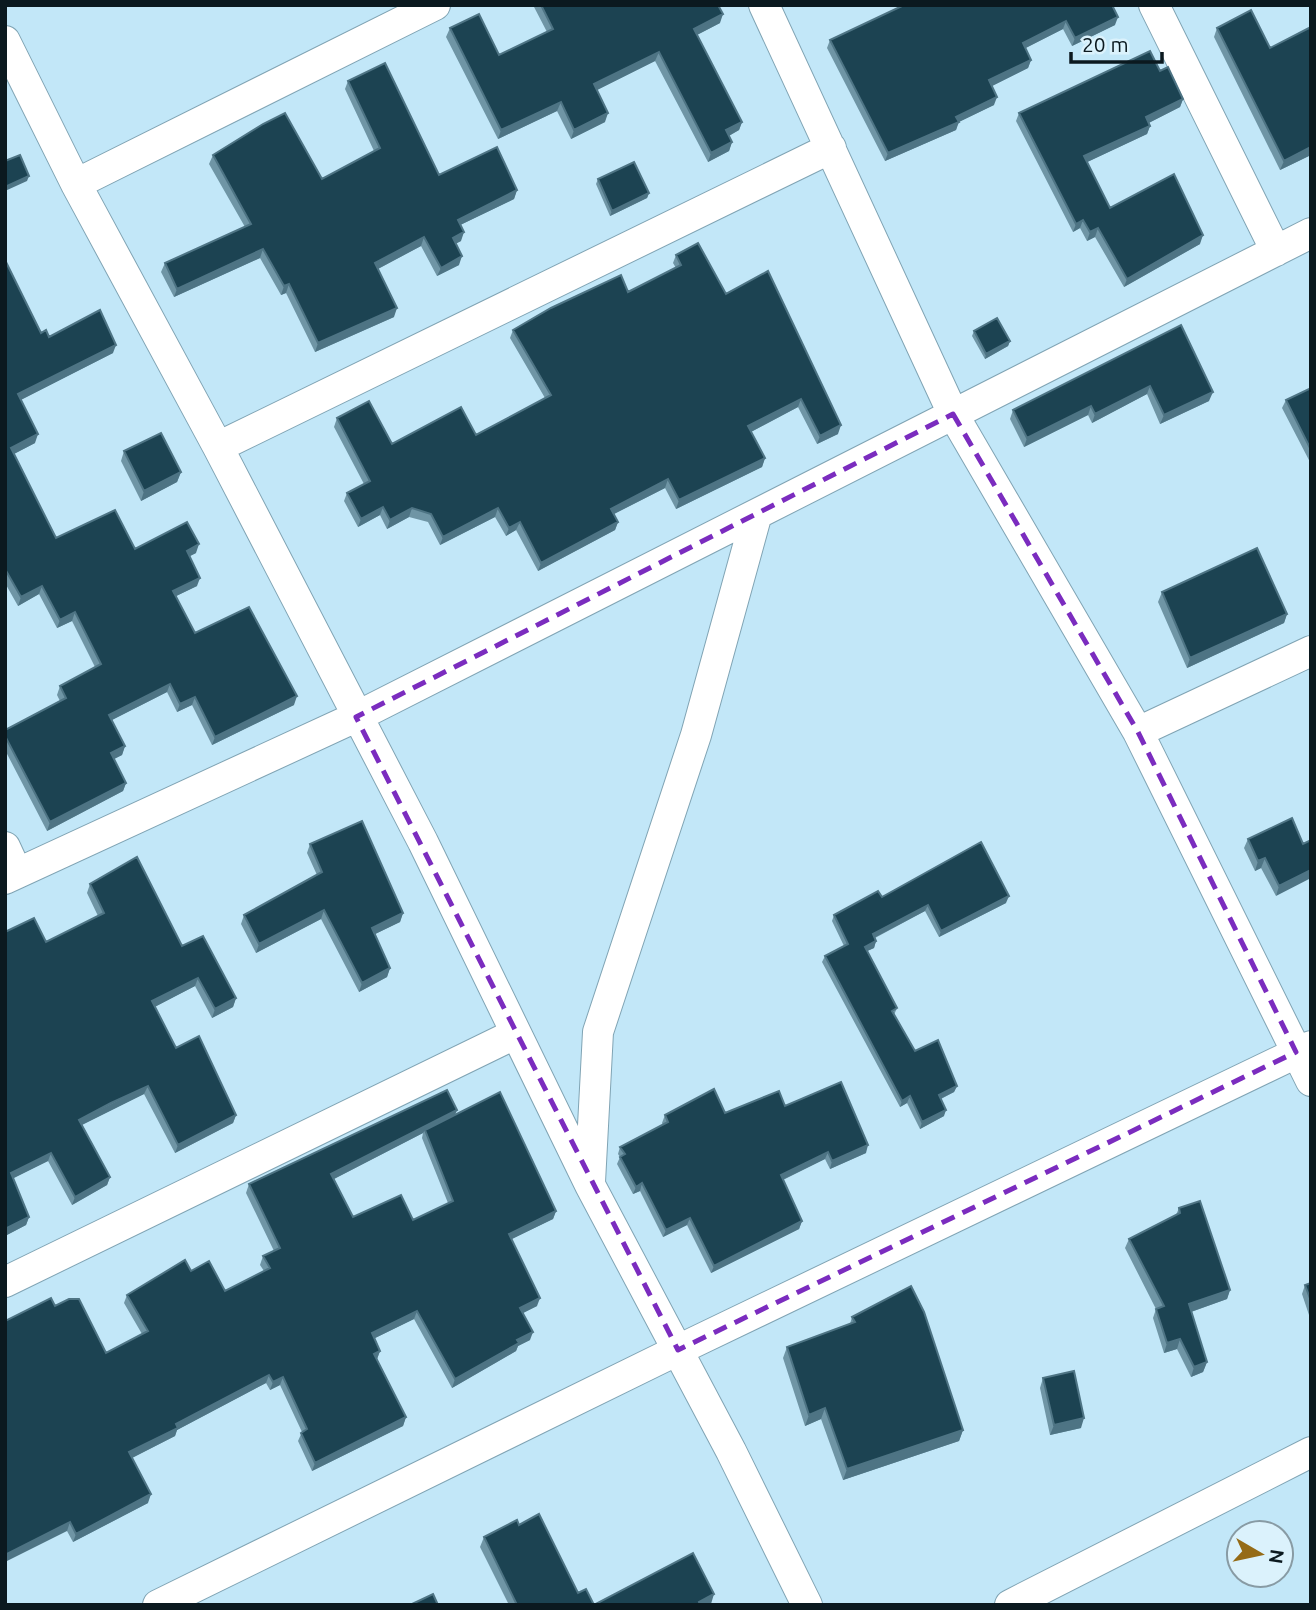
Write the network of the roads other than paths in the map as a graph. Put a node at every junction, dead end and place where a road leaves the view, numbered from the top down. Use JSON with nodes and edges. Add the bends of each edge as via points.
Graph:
{"nodes":[{"id":1,"x":435,"y":5,"type":"edge"},
{"id":2,"x":764,"y":5,"type":"edge"},
{"id":3,"x":1154,"y":5,"type":"edge"},
{"id":4,"x":5,"y":41,"type":"edge"},
{"id":5,"x":831,"y":148,"type":"junction"},
{"id":6,"x":76,"y":184,"type":"junction"},
{"id":7,"x":1311,"y":233,"type":"edge"},
{"id":8,"x":1276,"y":251,"type":"junction"},
{"id":9,"x":953,"y":414,"type":"junction"},
{"id":10,"x":218,"y":447,"type":"junction"},
{"id":11,"x":755,"y":517,"type":"junction"},
{"id":12,"x":1311,"y":651,"type":"edge"},
{"id":13,"x":356,"y":717,"type":"junction"},
{"id":14,"x":1138,"y":732,"type":"junction"},
{"id":15,"x":9,"y":866,"type":"edge"},
{"id":16,"x":515,"y":1034,"type":"junction"},
{"id":17,"x":1304,"y":1049,"type":"edge"},
{"id":18,"x":1311,"y":1081,"type":"edge"},
{"id":19,"x":590,"y":1185,"type":"junction"},
{"id":20,"x":5,"y":1282,"type":"edge"},
{"id":21,"x":678,"y":1350,"type":"junction"},
{"id":22,"x":1311,"y":1452,"type":"edge"},
{"id":23,"x":158,"y":1605,"type":"edge"},
{"id":24,"x":807,"y":1605,"type":"edge"},
{"id":25,"x":1010,"y":1605,"type":"edge"}],
"edges":[{"from":1,"to":6,"type":"street"},
{"from":2,"to":5,"type":"street"},
{"from":3,"to":8,"type":"street"},
{"from":4,"to":6,"type":"street"},
{"from":5,"to":9,"type":"street"},
{"from":5,"to":10,"type":"street"},
{"from":6,"to":10,"type":"street"},
{"from":7,"to":8,"type":"street"},
{"from":8,"to":9,"type":"street"},
{"from":9,"to":11,"type":"street"},
{"from":9,"to":14,"type":"street"},
{"from":10,"to":13,"type":"street"},
{"from":11,"to":13,"type":"street"},
{"from":11,"to":19,"type":"street","via":[[696,735],[598,1032]]},
{"from":12,"to":14,"type":"street"},
{"from":13,"to":15,"type":"street"},
{"from":13,"to":16,"type":"street","via":[[423,842]]},
{"from":14,"to":17,"type":"street"},
{"from":16,"to":19,"type":"street"},
{"from":16,"to":20,"type":"street"},
{"from":17,"to":18,"type":"street"},
{"from":17,"to":21,"type":"street"},
{"from":19,"to":21,"type":"street"},
{"from":21,"to":23,"type":"street"},
{"from":21,"to":24,"type":"street"},
{"from":22,"to":25,"type":"street"}]}
